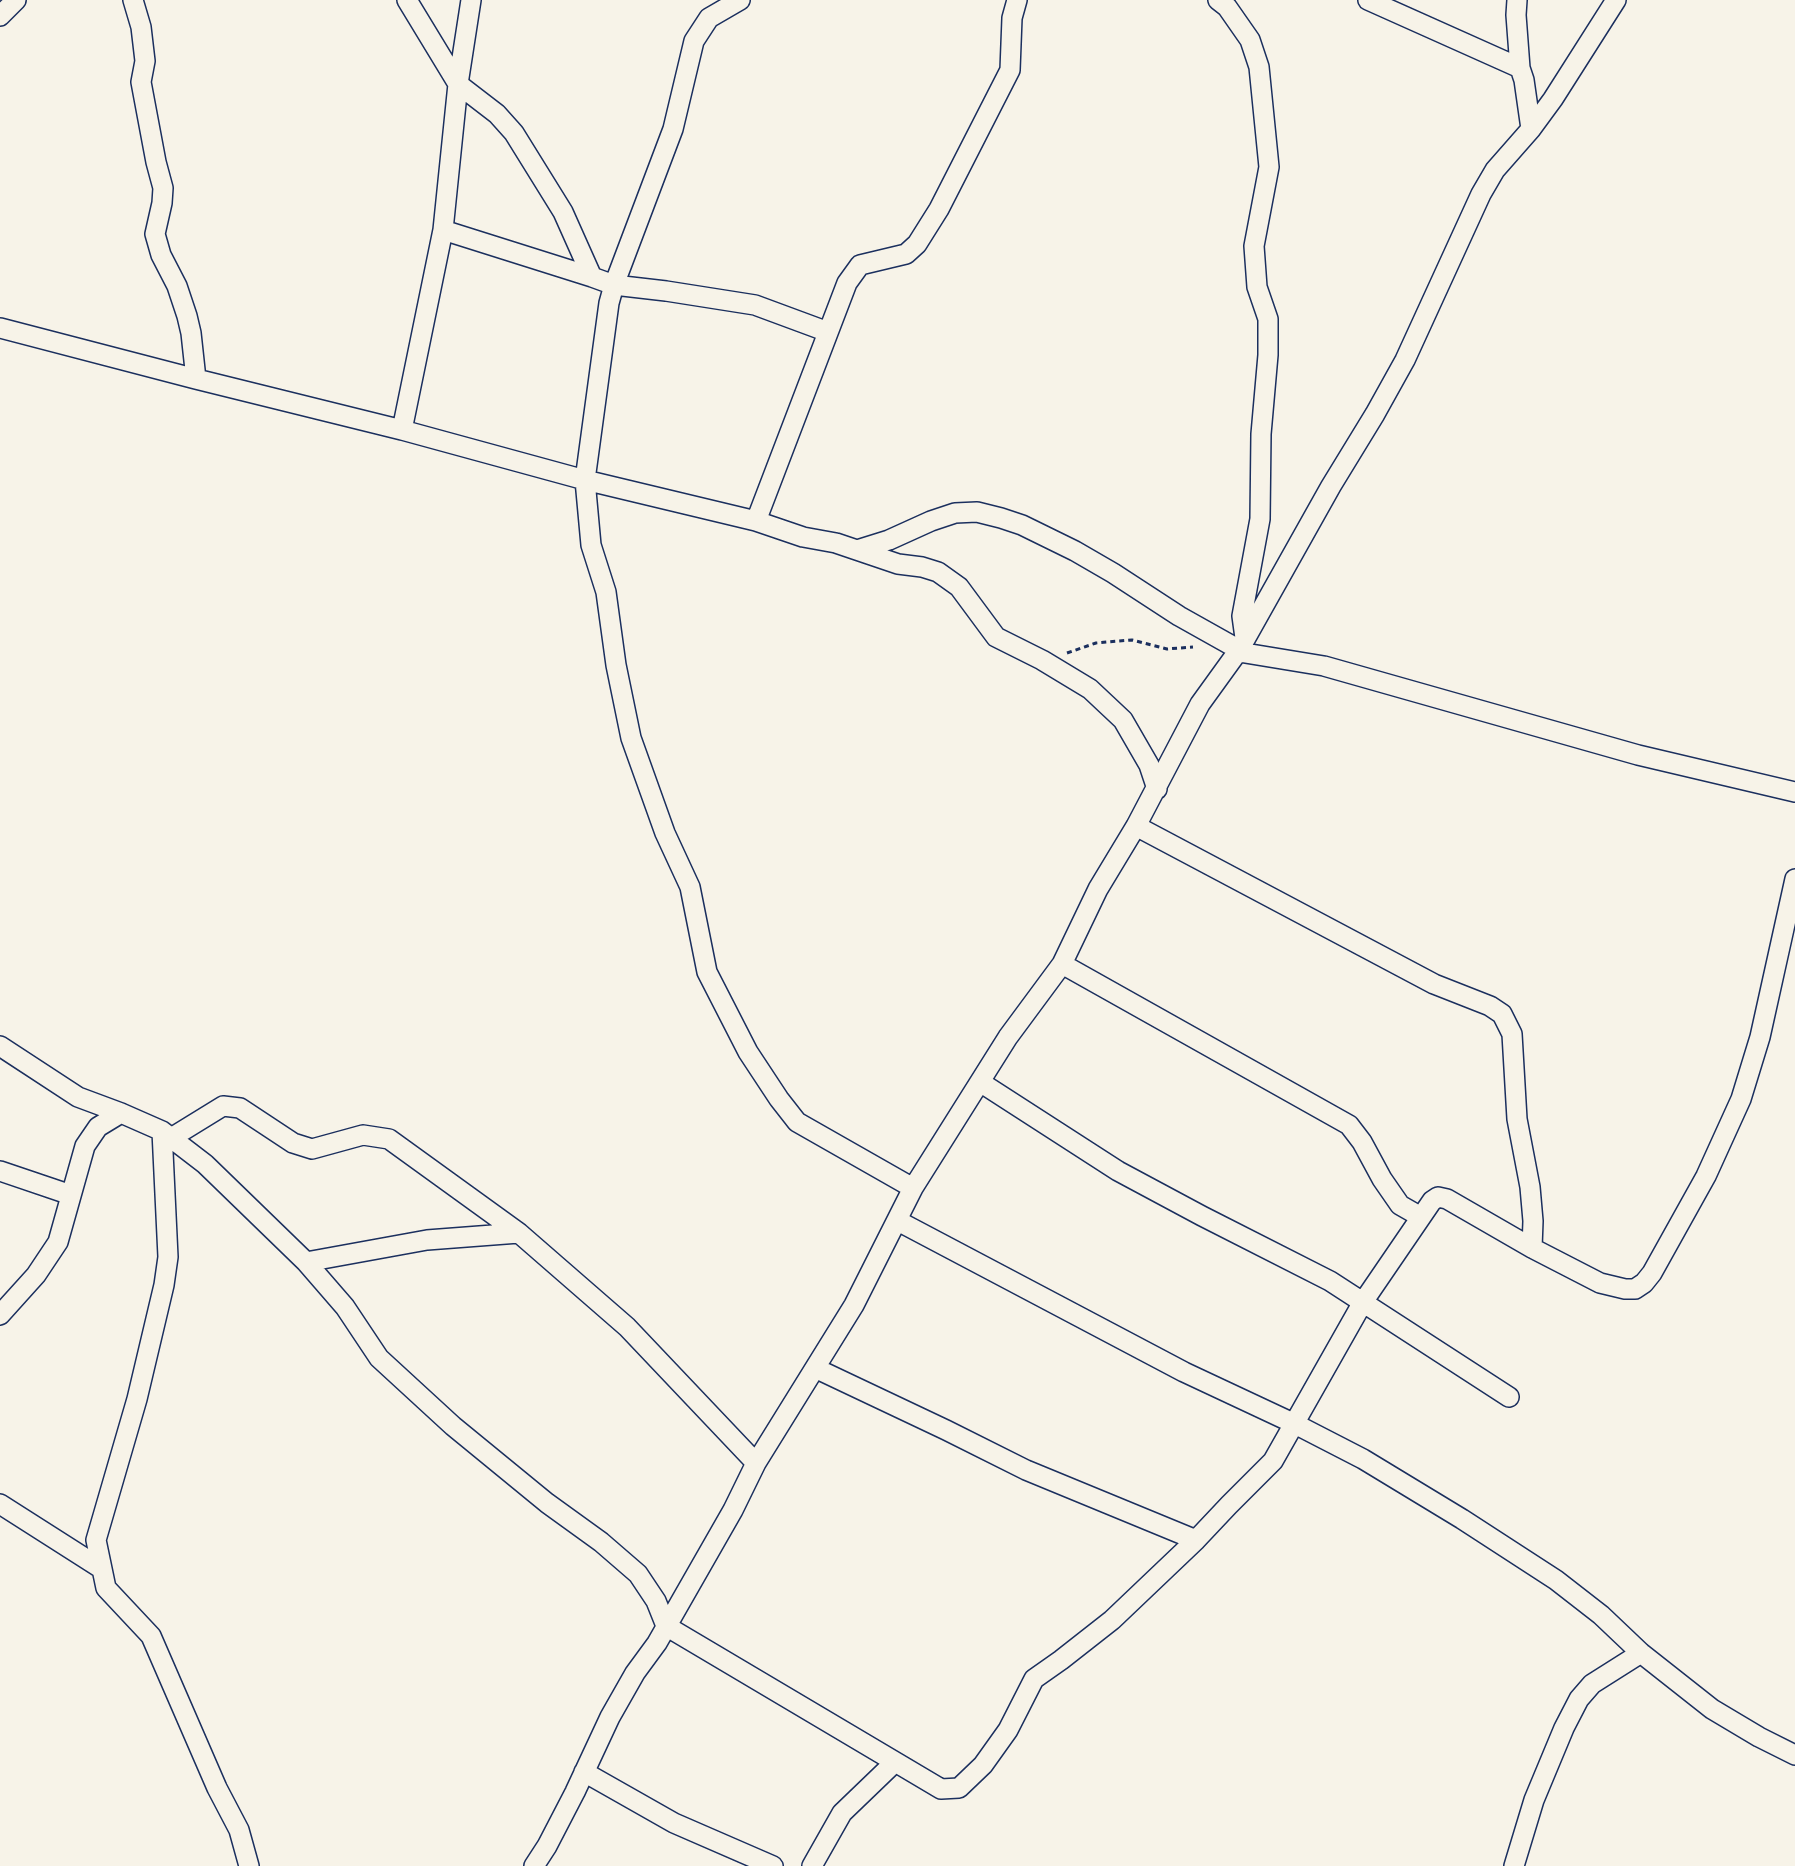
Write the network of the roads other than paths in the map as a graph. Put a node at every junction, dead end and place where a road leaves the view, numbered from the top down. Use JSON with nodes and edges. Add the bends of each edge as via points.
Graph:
{"nodes":[{"id":1,"x":16,"y":0,"type":"edge"},
{"id":2,"x":133,"y":0,"type":"edge"},
{"id":3,"x":407,"y":0,"type":"edge"},
{"id":4,"x":471,"y":0,"type":"edge"},
{"id":5,"x":740,"y":0,"type":"edge"},
{"id":6,"x":1017,"y":0,"type":"edge"},
{"id":7,"x":1218,"y":0,"type":"edge"},
{"id":8,"x":1368,"y":0,"type":"edge"},
{"id":9,"x":1517,"y":0,"type":"edge"},
{"id":10,"x":1616,"y":0,"type":"edge"},
{"id":11,"x":0,"y":16,"type":"edge"},
{"id":12,"x":1520,"y":68,"type":"junction"},
{"id":13,"x":458,"y":84,"type":"junction"},
{"id":14,"x":1531,"y":129,"type":"junction"},
{"id":15,"x":443,"y":230,"type":"junction"},
{"id":16,"x":592,"y":277,"type":"junction"},
{"id":17,"x":614,"y":285,"type":"junction"},
{"id":18,"x":0,"y":328,"type":"edge"},
{"id":19,"x":828,"y":332,"type":"junction"},
{"id":20,"x":196,"y":379,"type":"junction"},
{"id":21,"x":402,"y":430,"type":"junction"},
{"id":22,"x":585,"y":480,"type":"junction"},
{"id":23,"x":756,"y":520,"type":"junction"},
{"id":24,"x":857,"y":550,"type":"junction"},
{"id":25,"x":1237,"y":644,"type":"junction"},
{"id":26,"x":1157,"y":789,"type":"junction"},
{"id":27,"x":1795,"y":792,"type":"edge"},
{"id":28,"x":1136,"y":826,"type":"junction"},
{"id":29,"x":1795,"y":879,"type":"edge"},
{"id":30,"x":1062,"y":964,"type":"junction"},
{"id":31,"x":0,"y":1046,"type":"edge"},
{"id":32,"x":980,"y":1082,"type":"junction"},
{"id":33,"x":121,"y":1112,"type":"junction"},
{"id":34,"x":166,"y":1134,"type":"junction"},
{"id":35,"x":0,"y":1171,"type":"edge"},
{"id":36,"x":913,"y":1188,"type":"junction"},
{"id":37,"x":71,"y":1195,"type":"junction"},
{"id":38,"x":1421,"y":1216,"type":"junction"},
{"id":39,"x":898,"y":1221,"type":"junction"},
{"id":40,"x":519,"y":1233,"type":"junction"},
{"id":41,"x":1532,"y":1248,"type":"junction"},
{"id":42,"x":306,"y":1262,"type":"junction"},
{"id":43,"x":1363,"y":1302,"type":"junction"},
{"id":44,"x":0,"y":1314,"type":"edge"},
{"id":45,"x":815,"y":1368,"type":"junction"},
{"id":46,"x":1509,"y":1397,"type":"dead end"},
{"id":47,"x":1295,"y":1424,"type":"junction"},
{"id":48,"x":756,"y":1463,"type":"junction"},
{"id":49,"x":0,"y":1504,"type":"edge"},
{"id":50,"x":1196,"y":1540,"type":"junction"},
{"id":51,"x":102,"y":1569,"type":"junction"},
{"id":52,"x":666,"y":1626,"type":"junction"},
{"id":53,"x":1642,"y":1653,"type":"junction"},
{"id":54,"x":1795,"y":1755,"type":"edge"},
{"id":55,"x":895,"y":1762,"type":"junction"},
{"id":56,"x":584,"y":1772,"type":"junction"},
{"id":57,"x":249,"y":1866,"type":"edge"},
{"id":58,"x":534,"y":1866,"type":"edge"},
{"id":59,"x":773,"y":1866,"type":"edge"},
{"id":60,"x":812,"y":1866,"type":"edge"},
{"id":61,"x":1514,"y":1866,"type":"edge"}],
"edges":[{"from":1,"to":11,"type":"street"},
{"from":2,"to":20,"type":"street","via":[[142,35],[144,61],[141,82],[164,188],[155,234],[187,316]]},
{"from":3,"to":13,"type":"street"},
{"from":4,"to":13,"type":"street"},
{"from":5,"to":17,"type":"street","via":[[709,18],[694,41],[673,129]]},
{"from":6,"to":19,"type":"street","via":[[1012,18],[1010,70],[939,209],[917,244],[906,254],[860,265],[847,283]]},
{"from":7,"to":25,"type":"street","via":[[1227,6],[1250,40],[1259,67],[1269,167],[1254,246],[1257,287],[1268,319],[1260,519]]},
{"from":8,"to":12,"type":"street"},
{"from":9,"to":12,"type":"street"},
{"from":10,"to":14,"type":"street"},
{"from":12,"to":14,"type":"street"},
{"from":13,"to":15,"type":"street"},
{"from":13,"to":16,"type":"street","via":[[497,114],[514,133],[563,212]]},
{"from":14,"to":25,"type":"street","via":[[1495,170],[1405,360]]},
{"from":15,"to":16,"type":"street"},
{"from":15,"to":21,"type":"street"},
{"from":16,"to":17,"type":"street"},
{"from":17,"to":19,"type":"street","via":[[755,305]]},
{"from":17,"to":22,"type":"street"},
{"from":18,"to":20,"type":"street"},
{"from":19,"to":23,"type":"street"},
{"from":20,"to":21,"type":"street"},
{"from":21,"to":22,"type":"street"},
{"from":22,"to":23,"type":"street"},
{"from":22,"to":36,"type":"street","via":[[591,545],[606,592],[616,666],[631,738],[665,833],[690,887],[707,972],[748,1052],[797,1122]]},
{"from":23,"to":24,"type":"street","via":[[803,537]]},
{"from":24,"to":25,"type":"street","via":[[955,513],[977,512],[1022,525],[1090,559],[1179,616]]},
{"from":24,"to":26,"type":"street","via":[[898,564],[922,567],[948,578],[959,587],[996,636],[1090,689],[1123,720],[1142,749]]},
{"from":25,"to":26,"type":"street","via":[[1200,704]]},
{"from":25,"to":27,"type":"street","via":[[1245,653],[1324,666],[1638,756]]},
{"from":26,"to":28,"type":"street"},
{"from":28,"to":30,"type":"street","via":[[1098,888]]},
{"from":28,"to":41,"type":"street","via":[[1434,984],[1502,1014],[1512,1034],[1516,1119],[1530,1187]]},
{"from":29,"to":41,"type":"street","via":[[1760,1037],[1741,1099],[1706,1176],[1652,1273],[1635,1289],[1612,1287]]},
{"from":30,"to":32,"type":"street","via":[[1008,1037]]},
{"from":30,"to":38,"type":"street","via":[[1349,1126],[1400,1205]]},
{"from":31,"to":33,"type":"street","via":[[78,1097]]},
{"from":32,"to":36,"type":"street"},
{"from":32,"to":43,"type":"street","via":[[1118,1171],[1330,1281]]},
{"from":33,"to":34,"type":"street"},
{"from":33,"to":37,"type":"street","via":[[98,1127],[84,1146]]},
{"from":34,"to":40,"type":"street","via":[[223,1106],[240,1108],[293,1143],[312,1149],[363,1135],[389,1139]]},
{"from":34,"to":42,"type":"street","via":[[205,1164]]},
{"from":34,"to":51,"type":"street","via":[[168,1256],[164,1285],[137,1399],[96,1540]]},
{"from":35,"to":37,"type":"street"},
{"from":36,"to":39,"type":"street"},
{"from":37,"to":44,"type":"street","via":[[58,1242],[36,1275]]},
{"from":38,"to":41,"type":"street","via":[[1438,1197],[1447,1199]]},
{"from":38,"to":43,"type":"street"},
{"from":39,"to":45,"type":"street","via":[[854,1305]]},
{"from":39,"to":47,"type":"street","via":[[1184,1372]]},
{"from":40,"to":42,"type":"street","via":[[427,1240]]},
{"from":40,"to":48,"type":"street","via":[[627,1327]]},
{"from":42,"to":52,"type":"street","via":[[345,1307],[379,1358],[461,1432],[638,1574],[656,1601]]},
{"from":43,"to":46,"type":"street"},
{"from":43,"to":47,"type":"street"},
{"from":45,"to":48,"type":"street"},
{"from":45,"to":50,"type":"street","via":[[1026,1470]]},
{"from":47,"to":50,"type":"street","via":[[1273,1461]]},
{"from":47,"to":53,"type":"street","via":[[1363,1459],[1556,1580]]},
{"from":48,"to":52,"type":"street","via":[[733,1510]]},
{"from":49,"to":51,"type":"street"},
{"from":50,"to":55,"type":"street","via":[[1112,1620],[1034,1679],[1008,1730],[983,1765],[959,1788],[941,1789]]},
{"from":51,"to":57,"type":"street","via":[[106,1588],[151,1636],[217,1788],[239,1830]]},
{"from":52,"to":55,"type":"street"},
{"from":52,"to":56,"type":"street","via":[[614,1710]]},
{"from":53,"to":54,"type":"street","via":[[1712,1709]]},
{"from":53,"to":61,"type":"street","via":[[1592,1684],[1579,1698],[1534,1800]]},
{"from":55,"to":60,"type":"street","via":[[842,1813]]},
{"from":56,"to":58,"type":"street"},
{"from":56,"to":59,"type":"street","via":[[674,1822]]}]}
